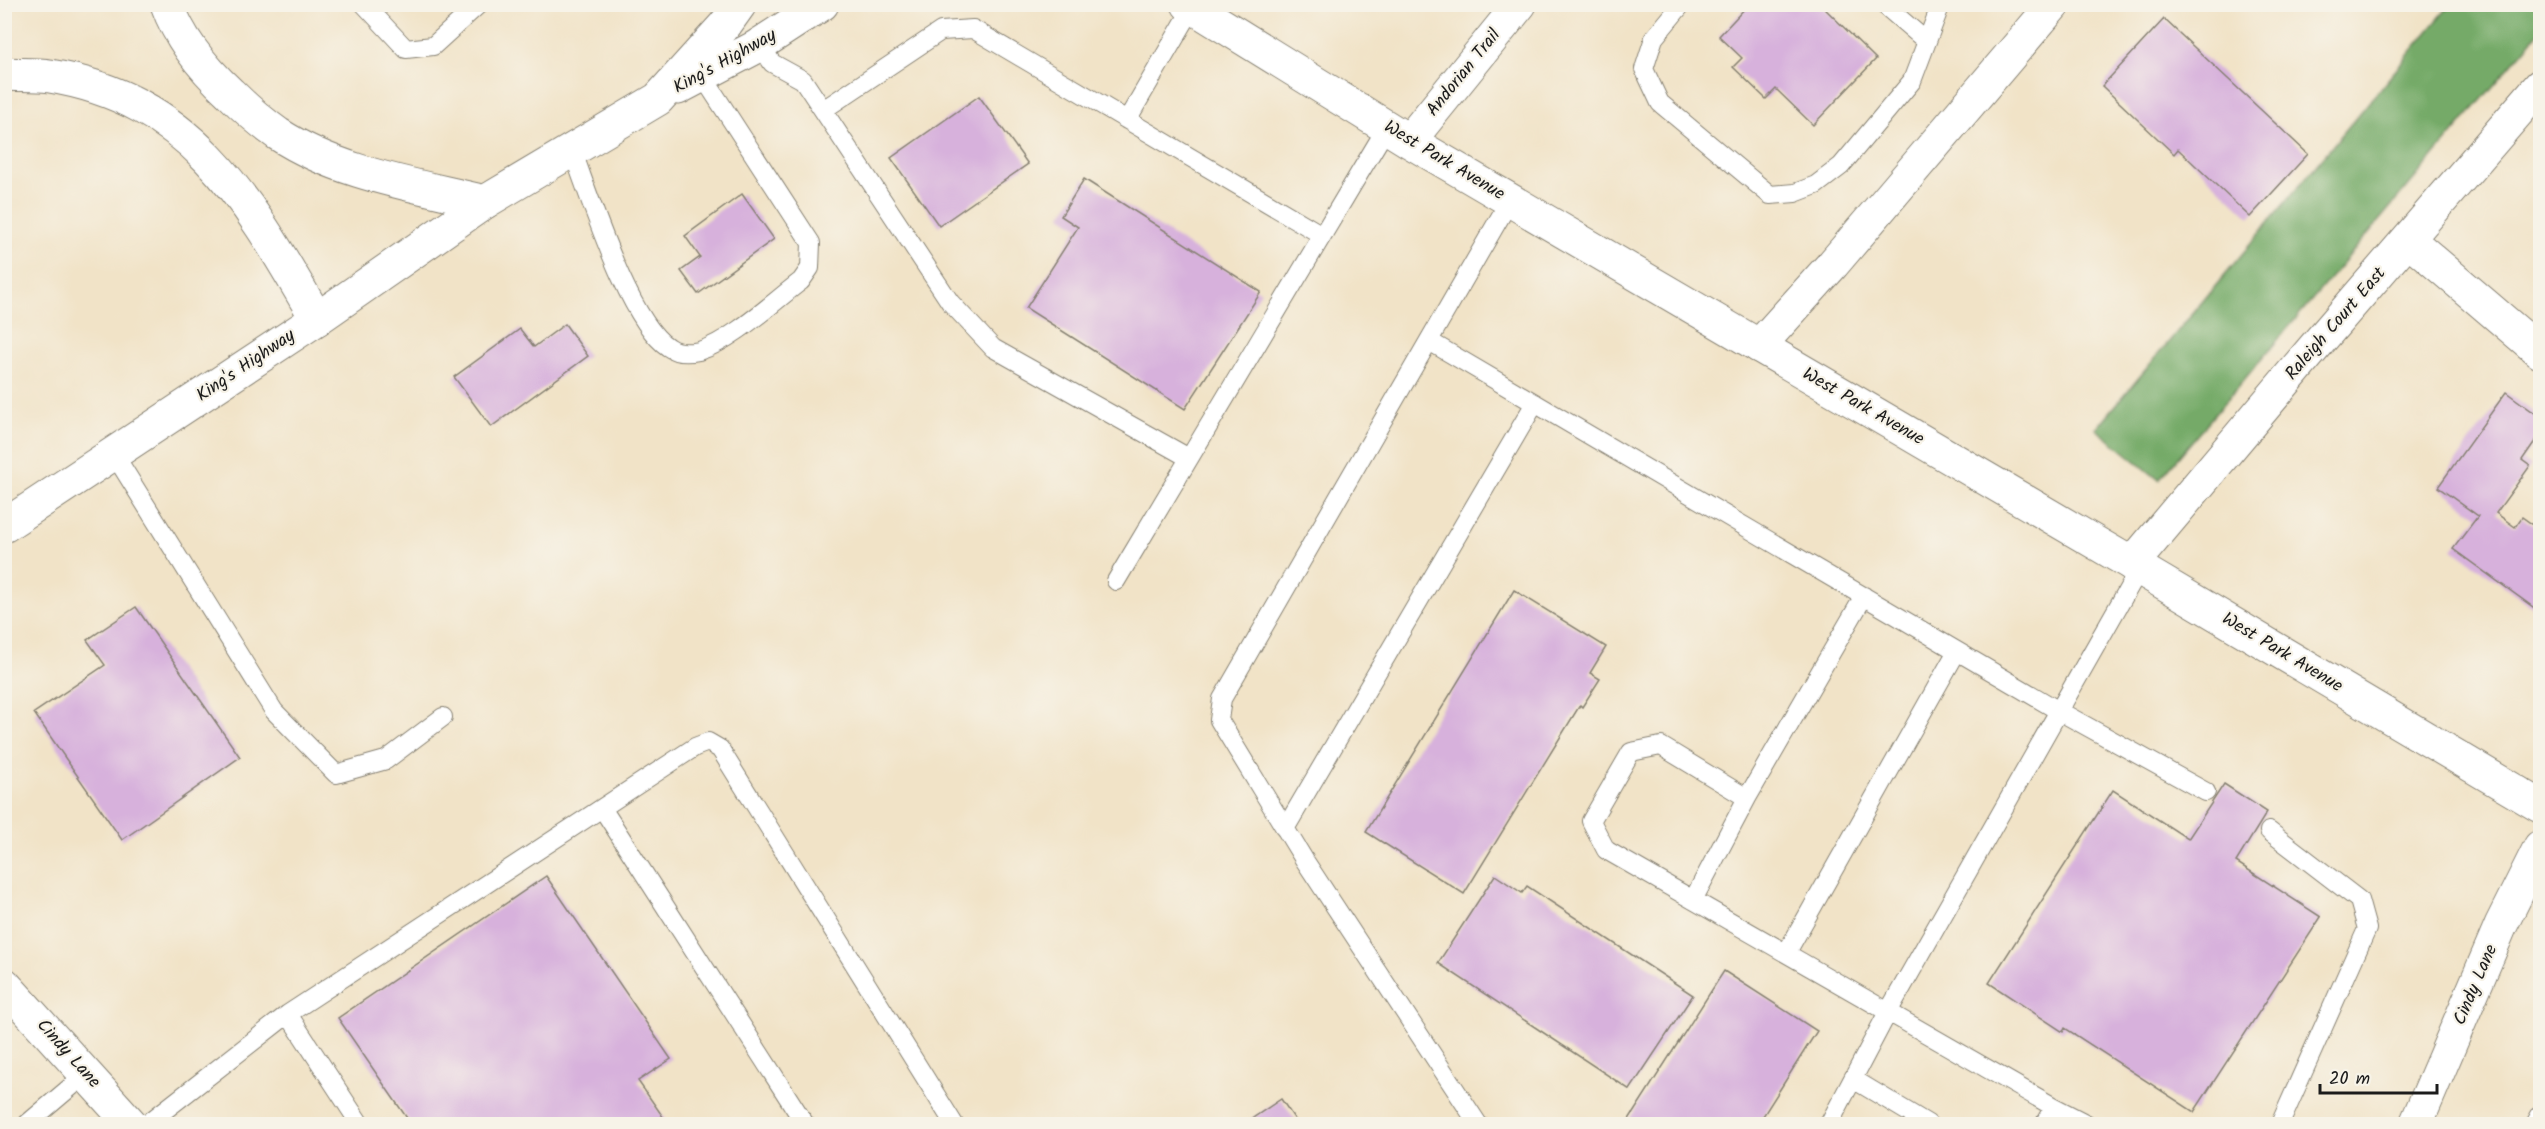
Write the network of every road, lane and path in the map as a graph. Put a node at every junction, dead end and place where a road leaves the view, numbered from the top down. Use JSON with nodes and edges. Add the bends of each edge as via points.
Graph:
{"nodes":[{"id":1,"x":167,"y":4,"type":"edge"},
{"id":2,"x":364,"y":4,"type":"edge"},
{"id":3,"x":479,"y":4,"type":"edge"},
{"id":4,"x":740,"y":4,"type":"edge"},
{"id":5,"x":822,"y":4,"type":"edge"},
{"id":6,"x":1520,"y":4,"type":"edge"},
{"id":7,"x":1682,"y":4,"type":"edge"},
{"id":8,"x":1883,"y":4,"type":"edge"},
{"id":9,"x":1941,"y":4,"type":"edge"},
{"id":10,"x":1191,"y":6,"type":"edge"},
{"id":11,"x":2040,"y":10,"type":"edge"},
{"id":12,"x":1926,"y":40,"type":"junction"},
{"id":13,"x":760,"y":44,"type":"junction"},
{"id":14,"x":4,"y":74,"type":"edge"},
{"id":15,"x":702,"y":75,"type":"junction"},
{"id":16,"x":2541,"y":86,"type":"edge"},
{"id":17,"x":658,"y":99,"type":"junction"},
{"id":18,"x":823,"y":110,"type":"junction"},
{"id":19,"x":1127,"y":120,"type":"junction"},
{"id":20,"x":1398,"y":134,"type":"junction"},
{"id":21,"x":572,"y":150,"type":"junction"},
{"id":22,"x":1510,"y":200,"type":"junction"},
{"id":23,"x":485,"y":202,"type":"junction"},
{"id":24,"x":1322,"y":235,"type":"junction"},
{"id":25,"x":2409,"y":240,"type":"junction"},
{"id":26,"x":317,"y":319,"type":"junction"},
{"id":27,"x":1428,"y":341,"type":"junction"},
{"id":28,"x":1759,"y":345,"type":"junction"},
{"id":29,"x":2541,"y":352,"type":"edge"},
{"id":30,"x":1535,"y":403,"type":"junction"},
{"id":31,"x":114,"y":454,"type":"junction"},
{"id":32,"x":1189,"y":458,"type":"junction"},
{"id":33,"x":4,"y":526,"type":"edge"},
{"id":34,"x":2136,"y":566,"type":"junction"},
{"id":35,"x":1116,"y":581,"type":"dead end"},
{"id":36,"x":1863,"y":596,"type":"junction"},
{"id":37,"x":1957,"y":651,"type":"junction"},
{"id":38,"x":2059,"y":711,"type":"junction"},
{"id":39,"x":443,"y":717,"type":"dead end"},
{"id":40,"x":2206,"y":792,"type":"dead end"},
{"id":41,"x":1747,"y":798,"type":"junction"},
{"id":42,"x":2541,"y":806,"type":"edge"},
{"id":43,"x":602,"y":808,"type":"junction"},
{"id":44,"x":1285,"y":829,"type":"junction"},
{"id":45,"x":2268,"y":831,"type":"dead end"},
{"id":46,"x":2541,"y":847,"type":"edge"},
{"id":47,"x":1693,"y":900,"type":"junction"},
{"id":48,"x":1787,"y":952,"type":"junction"},
{"id":49,"x":4,"y":984,"type":"edge"},
{"id":50,"x":1888,"y":1012,"type":"junction"},
{"id":51,"x":288,"y":1014,"type":"junction"},
{"id":52,"x":86,"y":1074,"type":"junction"},
{"id":53,"x":1853,"y":1079,"type":"junction"},
{"id":54,"x":2054,"y":1107,"type":"junction"},
{"id":55,"x":2541,"y":1115,"type":"edge"},
{"id":56,"x":27,"y":1125,"type":"edge"},
{"id":57,"x":131,"y":1125,"type":"edge"},
{"id":58,"x":147,"y":1125,"type":"edge"},
{"id":59,"x":360,"y":1125,"type":"edge"},
{"id":60,"x":805,"y":1125,"type":"edge"},
{"id":61,"x":954,"y":1125,"type":"edge"},
{"id":62,"x":1478,"y":1125,"type":"edge"},
{"id":63,"x":1829,"y":1125,"type":"edge"},
{"id":64,"x":1928,"y":1125,"type":"edge"},
{"id":65,"x":2044,"y":1125,"type":"edge"},
{"id":66,"x":2087,"y":1125,"type":"edge"},
{"id":67,"x":2280,"y":1125,"type":"edge"},
{"id":68,"x":2416,"y":1125,"type":"edge"},
{"id":69,"x":2535,"y":1125,"type":"edge"}],
"edges":[{"from":1,"to":23,"type":"street","via":[[192,50],[213,77],[281,136],[333,162]]},
{"from":2,"to":3,"type":"lane","via":[[406,49],[433,46]]},
{"from":4,"to":17,"type":"street"},
{"from":5,"to":13,"type":"street","name":"King's Highway"},
{"from":6,"to":20,"type":"street","name":"Andorian Trail"},
{"from":7,"to":12,"type":"lane","via":[[1654,38],[1644,69],[1660,103],[1770,195],[1795,193],[1841,166],[1911,81]]},
{"from":8,"to":12,"type":"lane"},
{"from":9,"to":12,"type":"lane"},
{"from":10,"to":19,"type":"lane"},
{"from":10,"to":20,"type":"street","name":"West Park Avenue"},
{"from":11,"to":28,"type":"street","via":[[1833,264]]},
{"from":13,"to":15,"type":"street","name":"King's Highway"},
{"from":13,"to":18,"type":"lane","via":[[772,63],[803,80]]},
{"from":14,"to":26,"type":"street","via":[[48,75],[82,83],[114,94],[180,132],[236,188]]},
{"from":15,"to":17,"type":"street","name":"King's Highway"},
{"from":15,"to":21,"type":"lane","via":[[811,243],[810,268],[801,281],[722,341],[684,353],[668,347],[643,322]]},
{"from":16,"to":25,"type":"street","name":"Raleigh Court East"},
{"from":17,"to":21,"type":"street","name":"King's Highway"},
{"from":18,"to":19,"type":"lane","via":[[941,31],[973,28]]},
{"from":18,"to":32,"type":"lane","via":[[950,302],[993,348]]},
{"from":19,"to":24,"type":"lane"},
{"from":20,"to":22,"type":"street","name":"West Park Avenue"},
{"from":20,"to":24,"type":"lane"},
{"from":21,"to":23,"type":"street","name":"King's Highway"},
{"from":22,"to":27,"type":"lane"},
{"from":22,"to":28,"type":"street","name":"West Park Avenue"},
{"from":23,"to":26,"type":"street","name":"King's Highway"},
{"from":24,"to":32,"type":"lane"},
{"from":25,"to":29,"type":"street"},
{"from":25,"to":34,"type":"street","name":"Raleigh Court East","via":[[2312,350]]},
{"from":26,"to":31,"type":"street","name":"King's Highway"},
{"from":27,"to":30,"type":"lane"},
{"from":27,"to":44,"type":"lane","via":[[1222,699],[1219,720]]},
{"from":28,"to":34,"type":"street","name":"West Park Avenue"},
{"from":30,"to":36,"type":"lane"},
{"from":30,"to":44,"type":"lane"},
{"from":31,"to":33,"type":"street","name":"King's Highway"},
{"from":31,"to":39,"type":"lane","via":[[274,711],[336,774],[386,760]]},
{"from":32,"to":35,"type":"lane"},
{"from":34,"to":38,"type":"lane"},
{"from":34,"to":42,"type":"street","name":"West Park Avenue"},
{"from":36,"to":37,"type":"lane"},
{"from":36,"to":41,"type":"lane"},
{"from":37,"to":38,"type":"lane"},
{"from":37,"to":48,"type":"lane"},
{"from":38,"to":40,"type":"lane"},
{"from":38,"to":50,"type":"lane"},
{"from":41,"to":47,"type":"lane"},
{"from":41,"to":47,"type":"lane","via":[[1661,746],[1631,752],[1591,821],[1606,850]]},
{"from":43,"to":51,"type":"lane"},
{"from":43,"to":60,"type":"lane"},
{"from":43,"to":61,"type":"lane","via":[[695,747],[708,742],[720,749]]},
{"from":44,"to":62,"type":"lane"},
{"from":45,"to":67,"type":"lane","via":[[2359,900],[2367,929]]},
{"from":46,"to":68,"type":"street","name":"Cindy Lane","via":[[2501,925]]},
{"from":47,"to":48,"type":"lane"},
{"from":48,"to":50,"type":"lane"},
{"from":49,"to":52,"type":"street","name":"Cindy Lane"},
{"from":50,"to":53,"type":"lane"},
{"from":50,"to":54,"type":"lane"},
{"from":51,"to":58,"type":"lane"},
{"from":51,"to":59,"type":"lane"},
{"from":52,"to":56,"type":"lane"},
{"from":52,"to":57,"type":"street","name":"Cindy Lane"},
{"from":53,"to":63,"type":"lane"},
{"from":53,"to":64,"type":"lane"},
{"from":54,"to":65,"type":"lane"},
{"from":54,"to":66,"type":"lane"},
{"from":55,"to":69,"type":"lane"}]}
